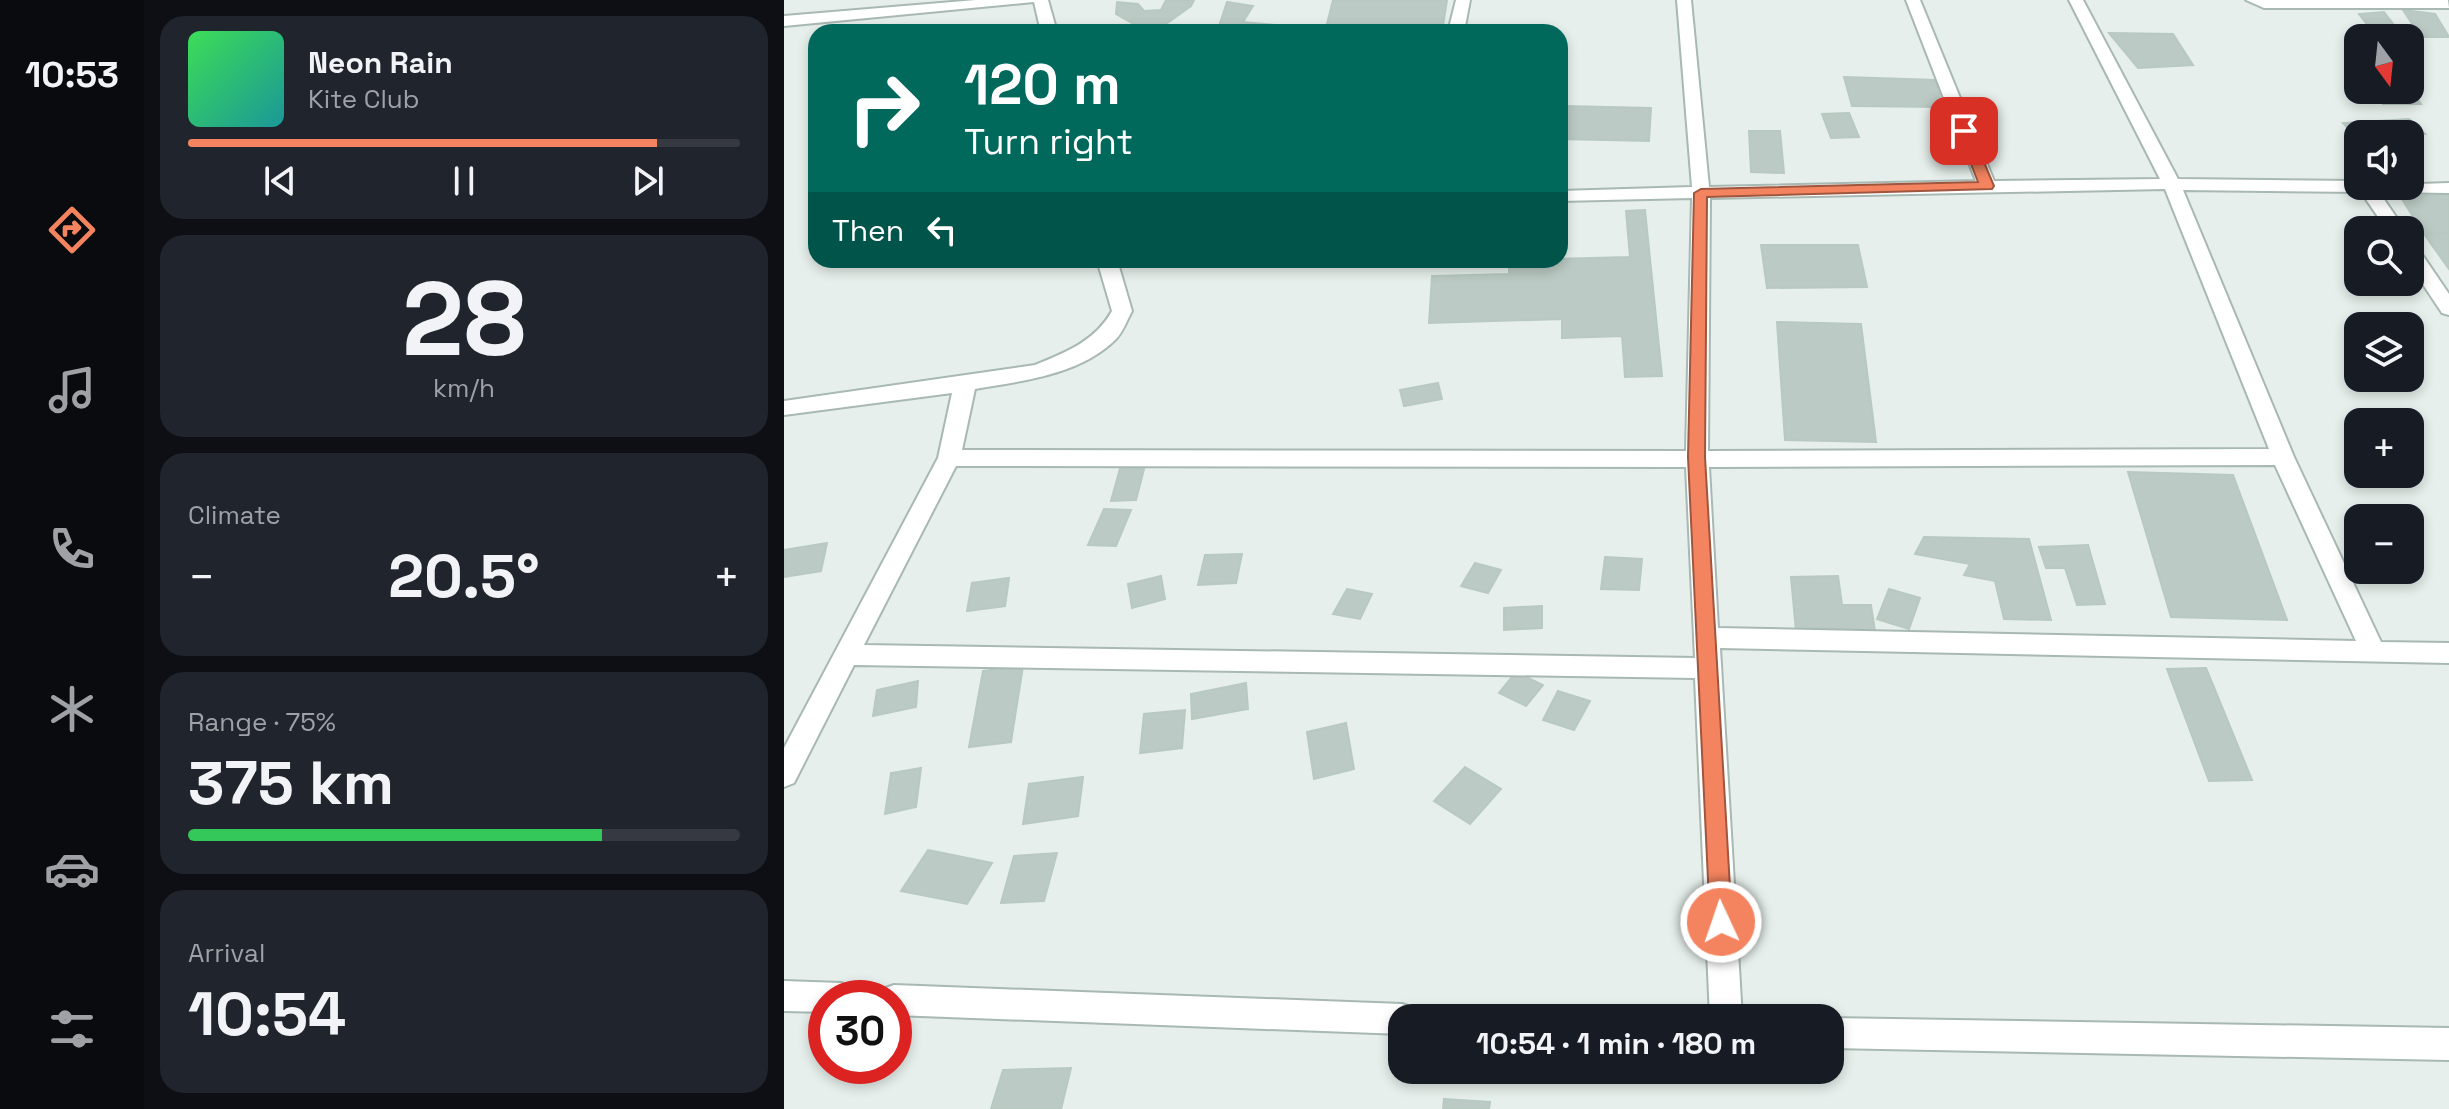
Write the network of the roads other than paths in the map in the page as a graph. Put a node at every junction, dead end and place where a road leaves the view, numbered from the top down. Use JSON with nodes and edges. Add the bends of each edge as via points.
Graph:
{"nodes":[{"id":1,"x":1028,"y":0,"type":"edge"},
{"id":2,"x":1041,"y":0,"type":"edge"},
{"id":3,"x":1463,"y":0,"type":"edge"},
{"id":4,"x":1684,"y":0,"type":"edge"},
{"id":5,"x":1913,"y":0,"type":"edge"},
{"id":6,"x":2076,"y":0,"type":"edge"},
{"id":7,"x":2253,"y":0,"type":"edge"},
{"id":8,"x":2446,"y":4,"type":"edge"},
{"id":9,"x":784,"y":21,"type":"edge"},
{"id":10,"x":1047,"y":24,"type":"edge"},
{"id":11,"x":1458,"y":24,"type":"edge"},
{"id":12,"x":2172,"y":184,"type":"junction"},
{"id":13,"x":1987,"y":186,"type":"junction"},
{"id":14,"x":2344,"y":188,"type":"edge"},
{"id":15,"x":2424,"y":188,"type":"edge"},
{"id":16,"x":2449,"y":188,"type":"edge"},
{"id":17,"x":1701,"y":193,"type":"junction"},
{"id":18,"x":1568,"y":196,"type":"edge"},
{"id":19,"x":1109,"y":268,"type":"edge"},
{"id":20,"x":2424,"y":272,"type":"edge"},
{"id":21,"x":2449,"y":309,"type":"edge"},
{"id":22,"x":965,"y":384,"type":"junction"},
{"id":23,"x":784,"y":408,"type":"edge"},
{"id":24,"x":1697,"y":457,"type":"junction"},
{"id":25,"x":2283,"y":457,"type":"junction"},
{"id":26,"x":949,"y":458,"type":"junction"},
{"id":27,"x":1706,"y":638,"type":"junction"},
{"id":28,"x":2373,"y":651,"type":"junction"},
{"id":29,"x":2449,"y":653,"type":"edge"},
{"id":30,"x":848,"y":655,"type":"junction"},
{"id":31,"x":1708,"y":668,"type":"junction"},
{"id":32,"x":784,"y":775,"type":"edge"},
{"id":33,"x":784,"y":996,"type":"edge"},
{"id":34,"x":808,"y":997,"type":"edge"},
{"id":35,"x":912,"y":1001,"type":"edge"},
{"id":36,"x":1725,"y":1004,"type":"edge"},
{"id":37,"x":1388,"y":1018,"type":"edge"},
{"id":38,"x":1844,"y":1033,"type":"edge"},
{"id":39,"x":2449,"y":1044,"type":"edge"}],
"edges":[{"from":1,"to":9,"type":"street"},
{"from":2,"to":10,"type":"street"},
{"from":3,"to":11,"type":"street"},
{"from":4,"to":17,"type":"street"},
{"from":5,"to":13,"type":"street"},
{"from":6,"to":12,"type":"street"},
{"from":7,"to":8,"type":"street"},
{"from":12,"to":13,"type":"street"},
{"from":12,"to":14,"type":"street"},
{"from":12,"to":25,"type":"street"},
{"from":13,"to":17,"type":"street"},
{"from":15,"to":16,"type":"street"},
{"from":17,"to":18,"type":"street"},
{"from":17,"to":24,"type":"street"},
{"from":19,"to":22,"type":"street","via":[[1122,311],[1109,334],[1040,371]]},
{"from":20,"to":21,"type":"street"},
{"from":22,"to":23,"type":"street"},
{"from":22,"to":26,"type":"street"},
{"from":24,"to":25,"type":"street"},
{"from":24,"to":26,"type":"street"},
{"from":24,"to":27,"type":"street"},
{"from":25,"to":28,"type":"street"},
{"from":26,"to":30,"type":"street"},
{"from":27,"to":28,"type":"street"},
{"from":27,"to":31,"type":"street"},
{"from":28,"to":29,"type":"street"},
{"from":30,"to":31,"type":"street"},
{"from":30,"to":32,"type":"street"},
{"from":31,"to":36,"type":"street"},
{"from":33,"to":34,"type":"street"},
{"from":35,"to":37,"type":"street"},
{"from":38,"to":39,"type":"street"}]}
